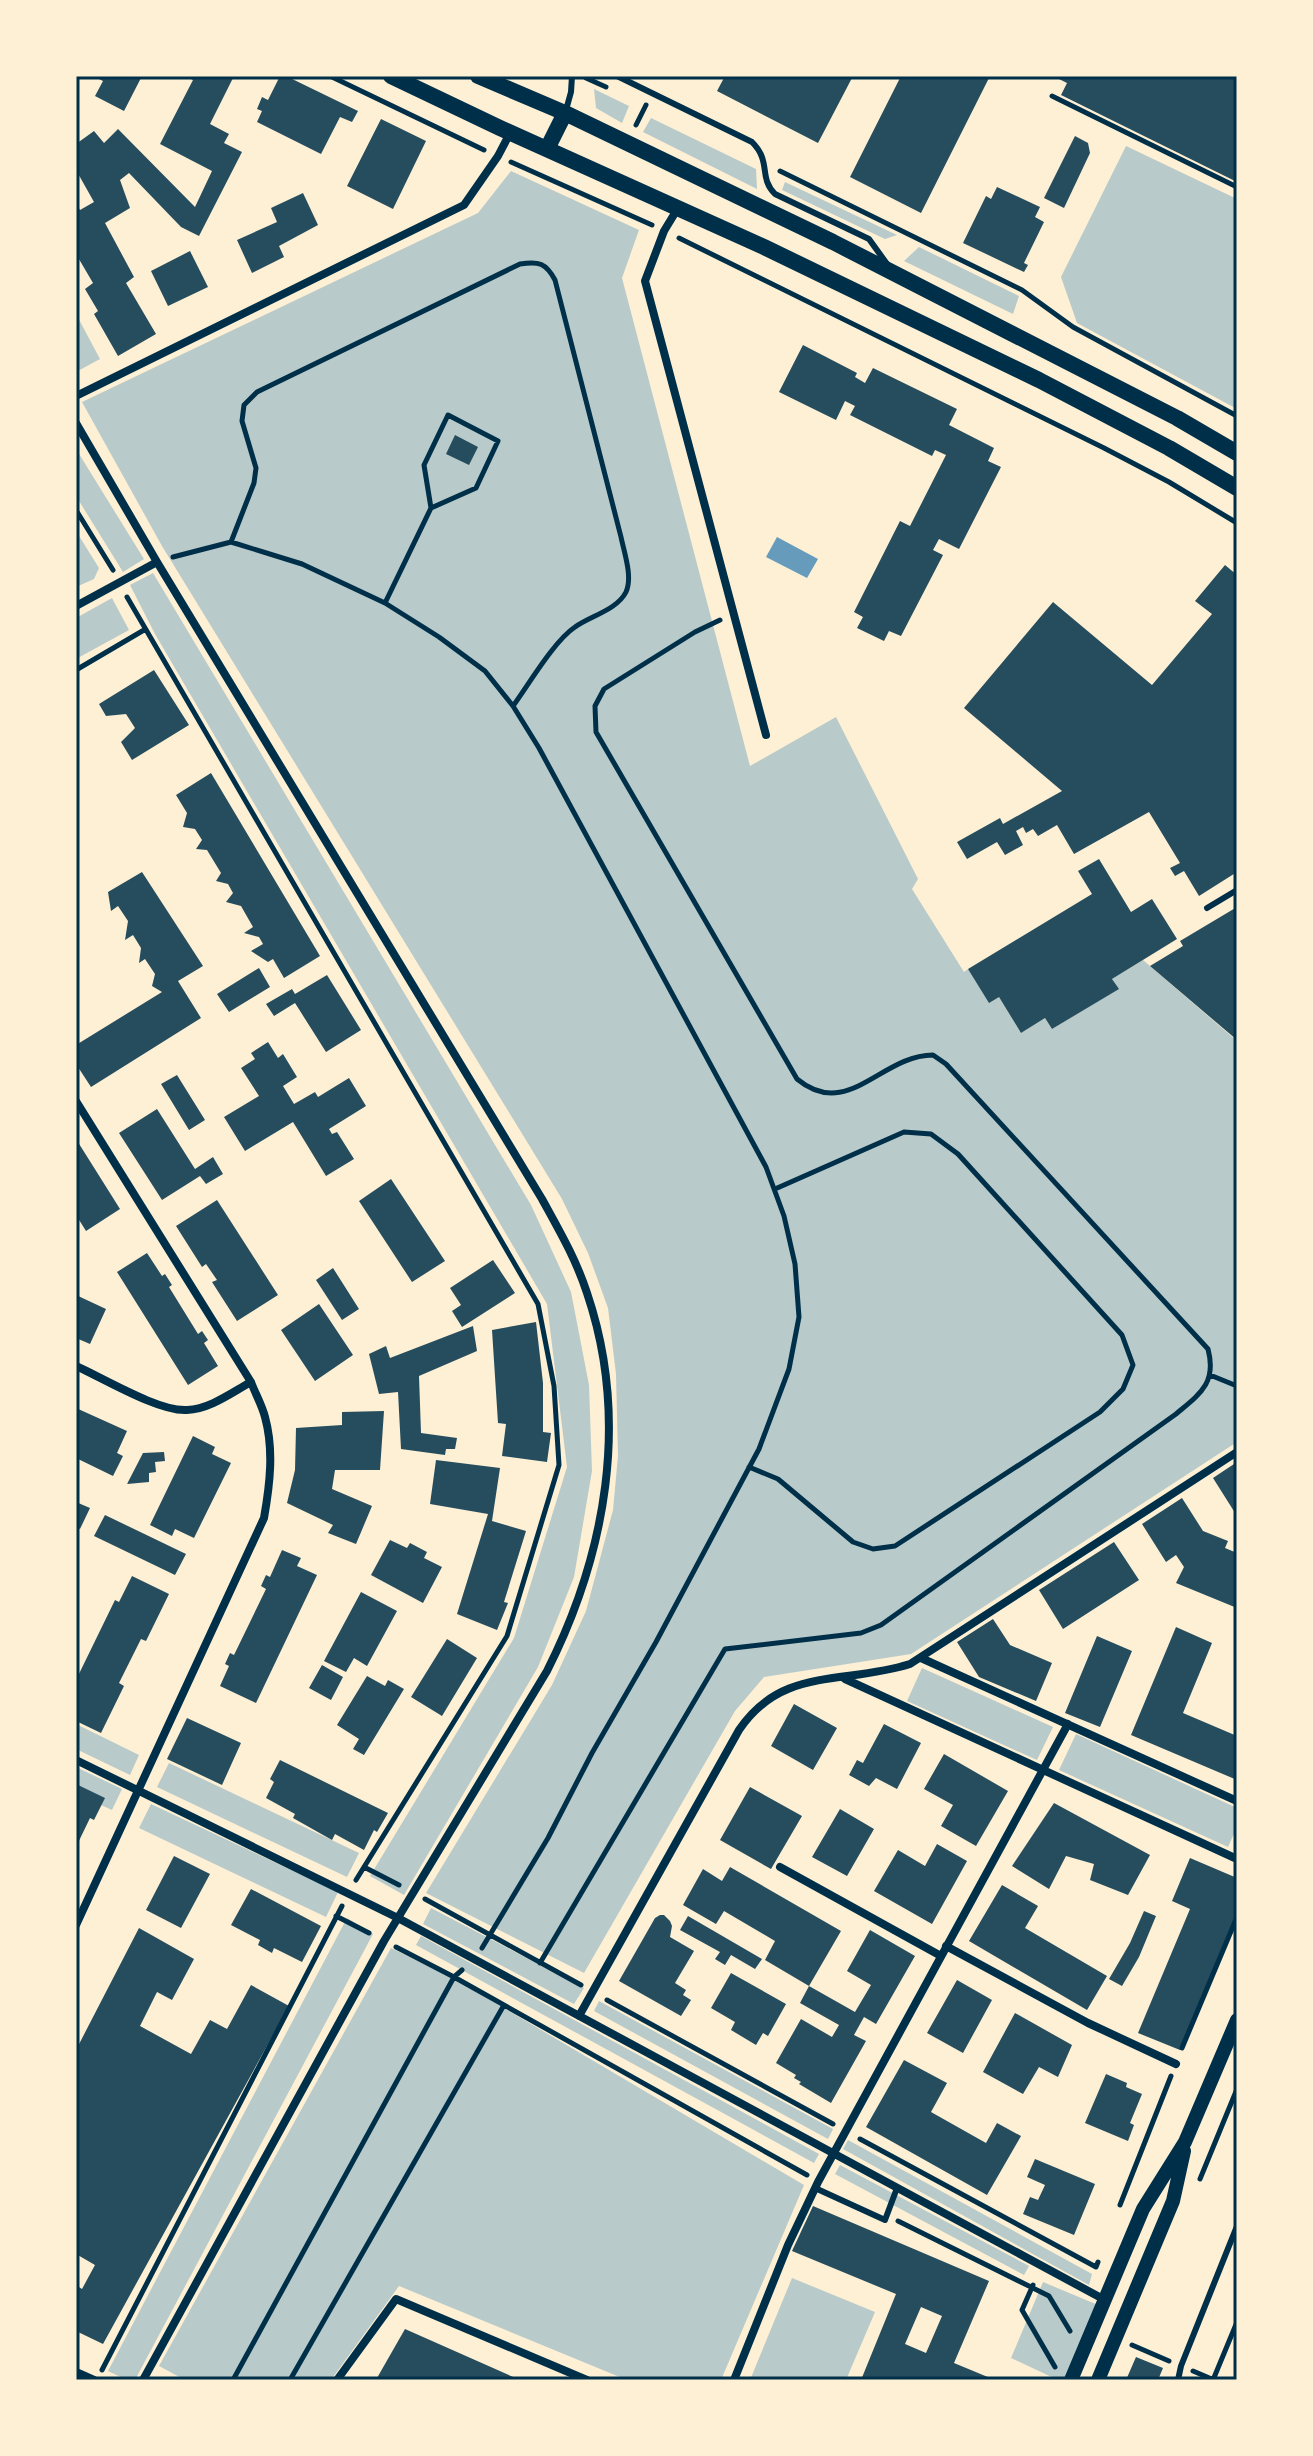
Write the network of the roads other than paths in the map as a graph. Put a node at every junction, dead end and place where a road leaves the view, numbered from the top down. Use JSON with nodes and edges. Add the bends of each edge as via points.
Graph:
{"nodes":[{"id":1,"x":391,"y":76,"type":"edge"},
{"id":2,"x":478,"y":76,"type":"edge"},
{"id":3,"x":572,"y":76,"type":"edge"},
{"id":4,"x":617,"y":76,"type":"edge"},
{"id":5,"x":565,"y":113,"type":"junction"},
{"id":6,"x":510,"y":133,"type":"junction"},
{"id":7,"x":547,"y":149,"type":"junction"},
{"id":8,"x":678,"y":208,"type":"junction"},
{"id":9,"x":894,"y":273,"type":"junction"},
{"id":10,"x":76,"y":396,"type":"edge"},
{"id":11,"x":76,"y":423,"type":"edge"},
{"id":12,"x":1237,"y":453,"type":"edge"},
{"id":13,"x":1237,"y":488,"type":"edge"},
{"id":14,"x":157,"y":562,"type":"junction"},
{"id":15,"x":76,"y":606,"type":"edge"},
{"id":16,"x":766,"y":735,"type":"dead end"},
{"id":17,"x":1237,"y":890,"type":"edge"},
{"id":18,"x":1207,"y":908,"type":"dead end"},
{"id":19,"x":76,"y":1101,"type":"edge"},
{"id":20,"x":76,"y":1366,"type":"edge"},
{"id":21,"x":251,"y":1382,"type":"junction"},
{"id":22,"x":1237,"y":1452,"type":"edge"},
{"id":23,"x":921,"y":1658,"type":"junction"},
{"id":24,"x":844,"y":1678,"type":"junction"},
{"id":25,"x":1068,"y":1724,"type":"junction"},
{"id":26,"x":76,"y":1760,"type":"edge"},
{"id":27,"x":1043,"y":1770,"type":"junction"},
{"id":28,"x":137,"y":1790,"type":"junction"},
{"id":29,"x":1237,"y":1801,"type":"edge"},
{"id":30,"x":1237,"y":1859,"type":"edge"},
{"id":31,"x":780,"y":1867,"type":"dead end"},
{"id":32,"x":398,"y":1918,"type":"junction"},
{"id":33,"x":76,"y":1925,"type":"edge"},
{"id":34,"x":946,"y":1946,"type":"junction"},
{"id":35,"x":941,"y":1956,"type":"junction"},
{"id":36,"x":579,"y":2016,"type":"junction"},
{"id":37,"x":1237,"y":2020,"type":"edge"},
{"id":38,"x":1176,"y":2064,"type":"road end"},
{"id":39,"x":1185,"y":2142,"type":"junction"},
{"id":40,"x":833,"y":2153,"type":"junction"},
{"id":41,"x":816,"y":2185,"type":"junction"},
{"id":42,"x":897,"y":2188,"type":"junction"},
{"id":43,"x":1237,"y":2226,"type":"edge"},
{"id":44,"x":1105,"y":2300,"type":"junction"},
{"id":45,"x":1127,"y":2312,"type":"junction"},
{"id":46,"x":76,"y":2372,"type":"edge"},
{"id":47,"x":95,"y":2380,"type":"edge"},
{"id":48,"x":143,"y":2380,"type":"edge"},
{"id":49,"x":337,"y":2380,"type":"edge"},
{"id":50,"x":587,"y":2380,"type":"edge"},
{"id":51,"x":734,"y":2380,"type":"edge"},
{"id":52,"x":1071,"y":2380,"type":"edge"},
{"id":53,"x":1098,"y":2380,"type":"edge"},
{"id":54,"x":1178,"y":2380,"type":"edge"}],
"edges":[{"from":1,"to":6,"type":"main road"},
{"from":2,"to":5,"type":"main road"},
{"from":3,"to":5,"type":"lane"},
{"from":4,"to":9,"type":"lane","via":[[752,142],[762,153],[767,184],[775,194],[869,239]]},
{"from":5,"to":7,"type":"main road"},
{"from":5,"to":9,"type":"main road"},
{"from":6,"to":7,"type":"main road"},
{"from":6,"to":10,"type":"street","via":[[464,205]]},
{"from":7,"to":8,"type":"main road"},
{"from":8,"to":13,"type":"main road","via":[[1053,387]]},
{"from":8,"to":16,"type":"street","via":[[645,281]]},
{"from":9,"to":12,"type":"main road"},
{"from":11,"to":14,"type":"street"},
{"from":14,"to":15,"type":"street"},
{"from":14,"to":32,"type":"street","via":[[542,1199],[575,1259],[599,1341],[606,1382],[608,1472],[599,1528],[578,1600],[547,1671]]},
{"from":17,"to":18,"type":"lane"},
{"from":19,"to":21,"type":"street"},
{"from":20,"to":21,"type":"street","via":[[165,1408],[187,1411]]},
{"from":21,"to":28,"type":"street","via":[[265,1416],[270,1448],[264,1518]]},
{"from":22,"to":23,"type":"street"},
{"from":23,"to":24,"type":"street"},
{"from":23,"to":25,"type":"street"},
{"from":24,"to":27,"type":"street"},
{"from":24,"to":36,"type":"street","via":[[790,1687],[747,1718]]},
{"from":25,"to":27,"type":"street"},
{"from":25,"to":29,"type":"street"},
{"from":26,"to":28,"type":"street"},
{"from":27,"to":30,"type":"street"},
{"from":27,"to":34,"type":"street"},
{"from":28,"to":32,"type":"street"},
{"from":28,"to":33,"type":"street"},
{"from":31,"to":35,"type":"street"},
{"from":32,"to":36,"type":"street"},
{"from":32,"to":48,"type":"street"},
{"from":34,"to":35,"type":"street"},
{"from":34,"to":38,"type":"street"},
{"from":35,"to":40,"type":"street"},
{"from":36,"to":40,"type":"street"},
{"from":37,"to":39,"type":"street"},
{"from":39,"to":44,"type":"street","via":[[1143,2209]]},
{"from":39,"to":45,"type":"street","via":[[1173,2201]]},
{"from":40,"to":41,"type":"street"},
{"from":40,"to":42,"type":"street"},
{"from":41,"to":42,"type":"lane","via":[[885,2220]]},
{"from":41,"to":51,"type":"street"},
{"from":42,"to":44,"type":"street"},
{"from":43,"to":54,"type":"lane"},
{"from":44,"to":45,"type":"street"},
{"from":44,"to":52,"type":"street"},
{"from":45,"to":53,"type":"street"},
{"from":46,"to":47,"type":"street"},
{"from":49,"to":50,"type":"street","via":[[396,2299]]}]}
